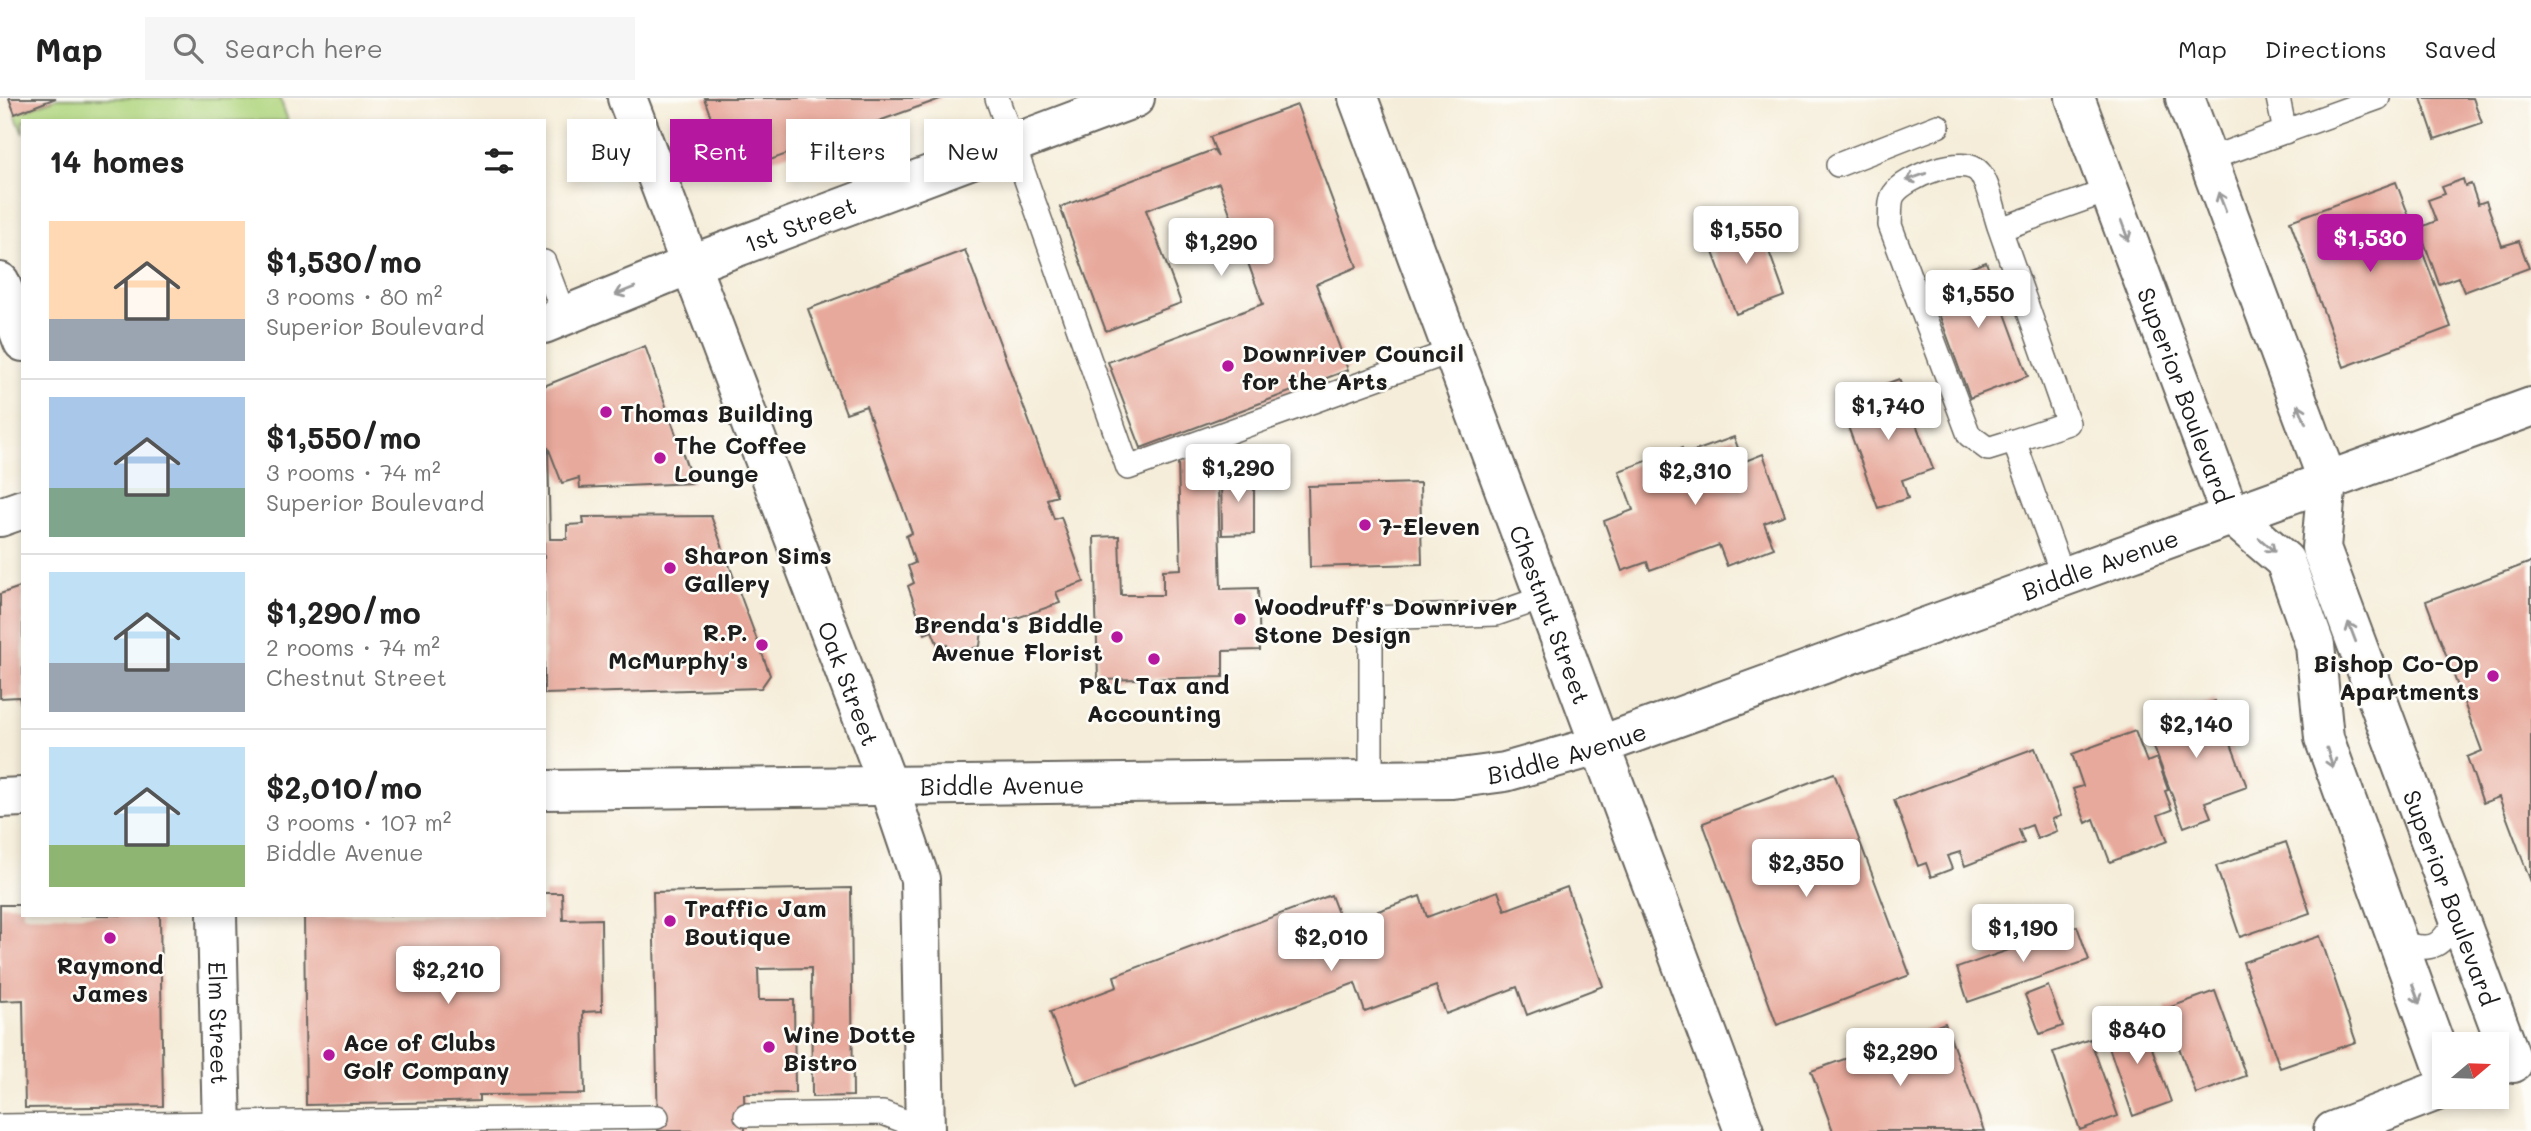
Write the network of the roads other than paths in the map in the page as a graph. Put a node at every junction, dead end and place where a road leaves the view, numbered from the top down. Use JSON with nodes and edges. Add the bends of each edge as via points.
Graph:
{"nodes":[{"id":1,"x":626,"y":98,"type":"edge"},
{"id":2,"x":997,"y":98,"type":"edge"},
{"id":3,"x":1135,"y":98,"type":"edge"},
{"id":4,"x":1358,"y":98,"type":"edge"},
{"id":5,"x":2075,"y":98,"type":"edge"},
{"id":6,"x":2185,"y":98,"type":"edge"},
{"id":7,"x":2278,"y":98,"type":"edge"},
{"id":8,"x":2378,"y":98,"type":"edge"},
{"id":9,"x":1005,"y":119,"type":"edge"},
{"id":10,"x":1938,"y":126,"type":"dead end"},
{"id":11,"x":2284,"y":132,"type":"junction"},
{"id":12,"x":1023,"y":141,"type":"edge"},
{"id":13,"x":2206,"y":160,"type":"junction"},
{"id":14,"x":1838,"y":165,"type":"dead end"},
{"id":15,"x":1023,"y":169,"type":"edge"},
{"id":16,"x":924,"y":177,"type":"edge"},
{"id":17,"x":2110,"y":190,"type":"junction"},
{"id":18,"x":2000,"y":229,"type":"junction"},
{"id":19,"x":688,"y":265,"type":"junction"},
{"id":20,"x":546,"y":274,"type":"edge"},
{"id":21,"x":0,"y":282,"type":"edge"},
{"id":22,"x":554,"y":320,"type":"edge"},
{"id":23,"x":21,"y":337,"type":"edge"},
{"id":24,"x":1455,"y":350,"type":"junction"},
{"id":25,"x":2531,"y":407,"type":"edge"},
{"id":26,"x":2014,"y":442,"type":"junction"},
{"id":27,"x":2327,"y":479,"type":"junction"},
{"id":28,"x":21,"y":510,"type":"edge"},
{"id":29,"x":2230,"y":514,"type":"junction"},
{"id":30,"x":0,"y":517,"type":"edge"},
{"id":31,"x":2063,"y":576,"type":"junction"},
{"id":32,"x":1545,"y":597,"type":"junction"},
{"id":33,"x":1601,"y":745,"type":"junction"},
{"id":34,"x":1371,"y":780,"type":"junction"},
{"id":35,"x":888,"y":785,"type":"junction"},
{"id":36,"x":546,"y":790,"type":"edge"},
{"id":37,"x":21,"y":797,"type":"edge"},
{"id":38,"x":0,"y":798,"type":"edge"},
{"id":39,"x":2459,"y":914,"type":"junction"},
{"id":40,"x":217,"y":917,"type":"edge"},
{"id":41,"x":2397,"y":942,"type":"junction"},
{"id":42,"x":2432,"y":1037,"type":"edge"},
{"id":43,"x":2514,"y":1062,"type":"edge"},
{"id":44,"x":2432,"y":1093,"type":"edge"},
{"id":45,"x":746,"y":1115,"type":"dead end"},
{"id":46,"x":657,"y":1117,"type":"dead end"},
{"id":47,"x":0,"y":1126,"type":"edge"},
{"id":48,"x":222,"y":1128,"type":"edge"},
{"id":49,"x":26,"y":1129,"type":"edge"},
{"id":50,"x":925,"y":1130,"type":"edge"},
{"id":51,"x":1744,"y":1131,"type":"edge"},
{"id":52,"x":2333,"y":1131,"type":"edge"}],
"edges":[{"from":1,"to":19,"type":"street","name":"Oak Street"},
{"from":2,"to":9,"type":"lane"},
{"from":3,"to":12,"type":"street","name":"1st Street"},
{"from":4,"to":24,"type":"street","name":"Chestnut Street"},
{"from":5,"to":17,"type":"street","name":"Superior Boulevard"},
{"from":6,"to":13,"type":"street","name":"Superior Boulevard"},
{"from":7,"to":11,"type":"lane"},
{"from":8,"to":11,"type":"lane"},
{"from":10,"to":14,"type":"lane"},
{"from":11,"to":13,"type":"lane"},
{"from":27,"to":13,"type":"street","name":"Superior Boulevard","one_way":true},
{"from":15,"to":24,"type":"lane","via":[[1129,468]]},
{"from":16,"to":19,"type":"street","name":"1st Street"},
{"from":17,"to":18,"type":"lane"},
{"from":17,"to":29,"type":"street","name":"Superior Boulevard","one_way":true},
{"from":18,"to":26,"type":"lane","via":[[2067,423]]},
{"from":18,"to":26,"type":"lane","one_way":true,"via":[[1980,172],[1969,165],[1948,166],[1904,182],[1892,196],[1891,225],[1969,435],[1988,449]]},
{"from":19,"to":22,"type":"street","name":"1st Street","one_way":true},
{"from":19,"to":35,"type":"street","name":"Oak Street"},
{"from":20,"to":22,"type":"lane"},
{"from":21,"to":23,"type":"street"},
{"from":24,"to":32,"type":"street","name":"Chestnut Street"},
{"from":25,"to":27,"type":"street","name":"Biddle Avenue"},
{"from":26,"to":31,"type":"lane"},
{"from":27,"to":29,"type":"street","name":"Biddle Avenue"},
{"from":39,"to":27,"type":"street","name":"Superior Boulevard","one_way":true,"via":[[2321,548]]},
{"from":28,"to":30,"type":"street"},
{"from":29,"to":31,"type":"street","name":"Biddle Avenue"},
{"from":29,"to":41,"type":"street","name":"Superior Boulevard","one_way":true,"via":[[2285,561],[2315,645],[2323,738]]},
{"from":31,"to":33,"type":"street","name":"Biddle Avenue"},
{"from":32,"to":33,"type":"street","name":"Chestnut Street"},
{"from":32,"to":34,"type":"lane","via":[[1496,614],[1371,618]]},
{"from":33,"to":34,"type":"street","name":"Biddle Avenue","via":[[1505,772],[1452,779]]},
{"from":33,"to":51,"type":"street","name":"Chestnut Street"},
{"from":34,"to":35,"type":"street","name":"Biddle Avenue"},
{"from":35,"to":36,"type":"street","name":"Biddle Avenue"},
{"from":35,"to":50,"type":"street","name":"Oak Street","via":[[920,879]]},
{"from":37,"to":38,"type":"street"},
{"from":39,"to":41,"type":"lane","via":[[2446,938],[2432,947]]},
{"from":39,"to":43,"type":"street","name":"Superior Boulevard"},
{"from":40,"to":48,"type":"street","name":"Elm Street"},
{"from":41,"to":42,"type":"street","name":"Superior Boulevard","one_way":true},
{"from":44,"to":52,"type":"street"},
{"from":45,"to":50,"type":"lane","via":[[883,1113]]},
{"from":46,"to":48,"type":"lane"},
{"from":47,"to":49,"type":"lane"},
{"from":48,"to":49,"type":"lane"}]}
